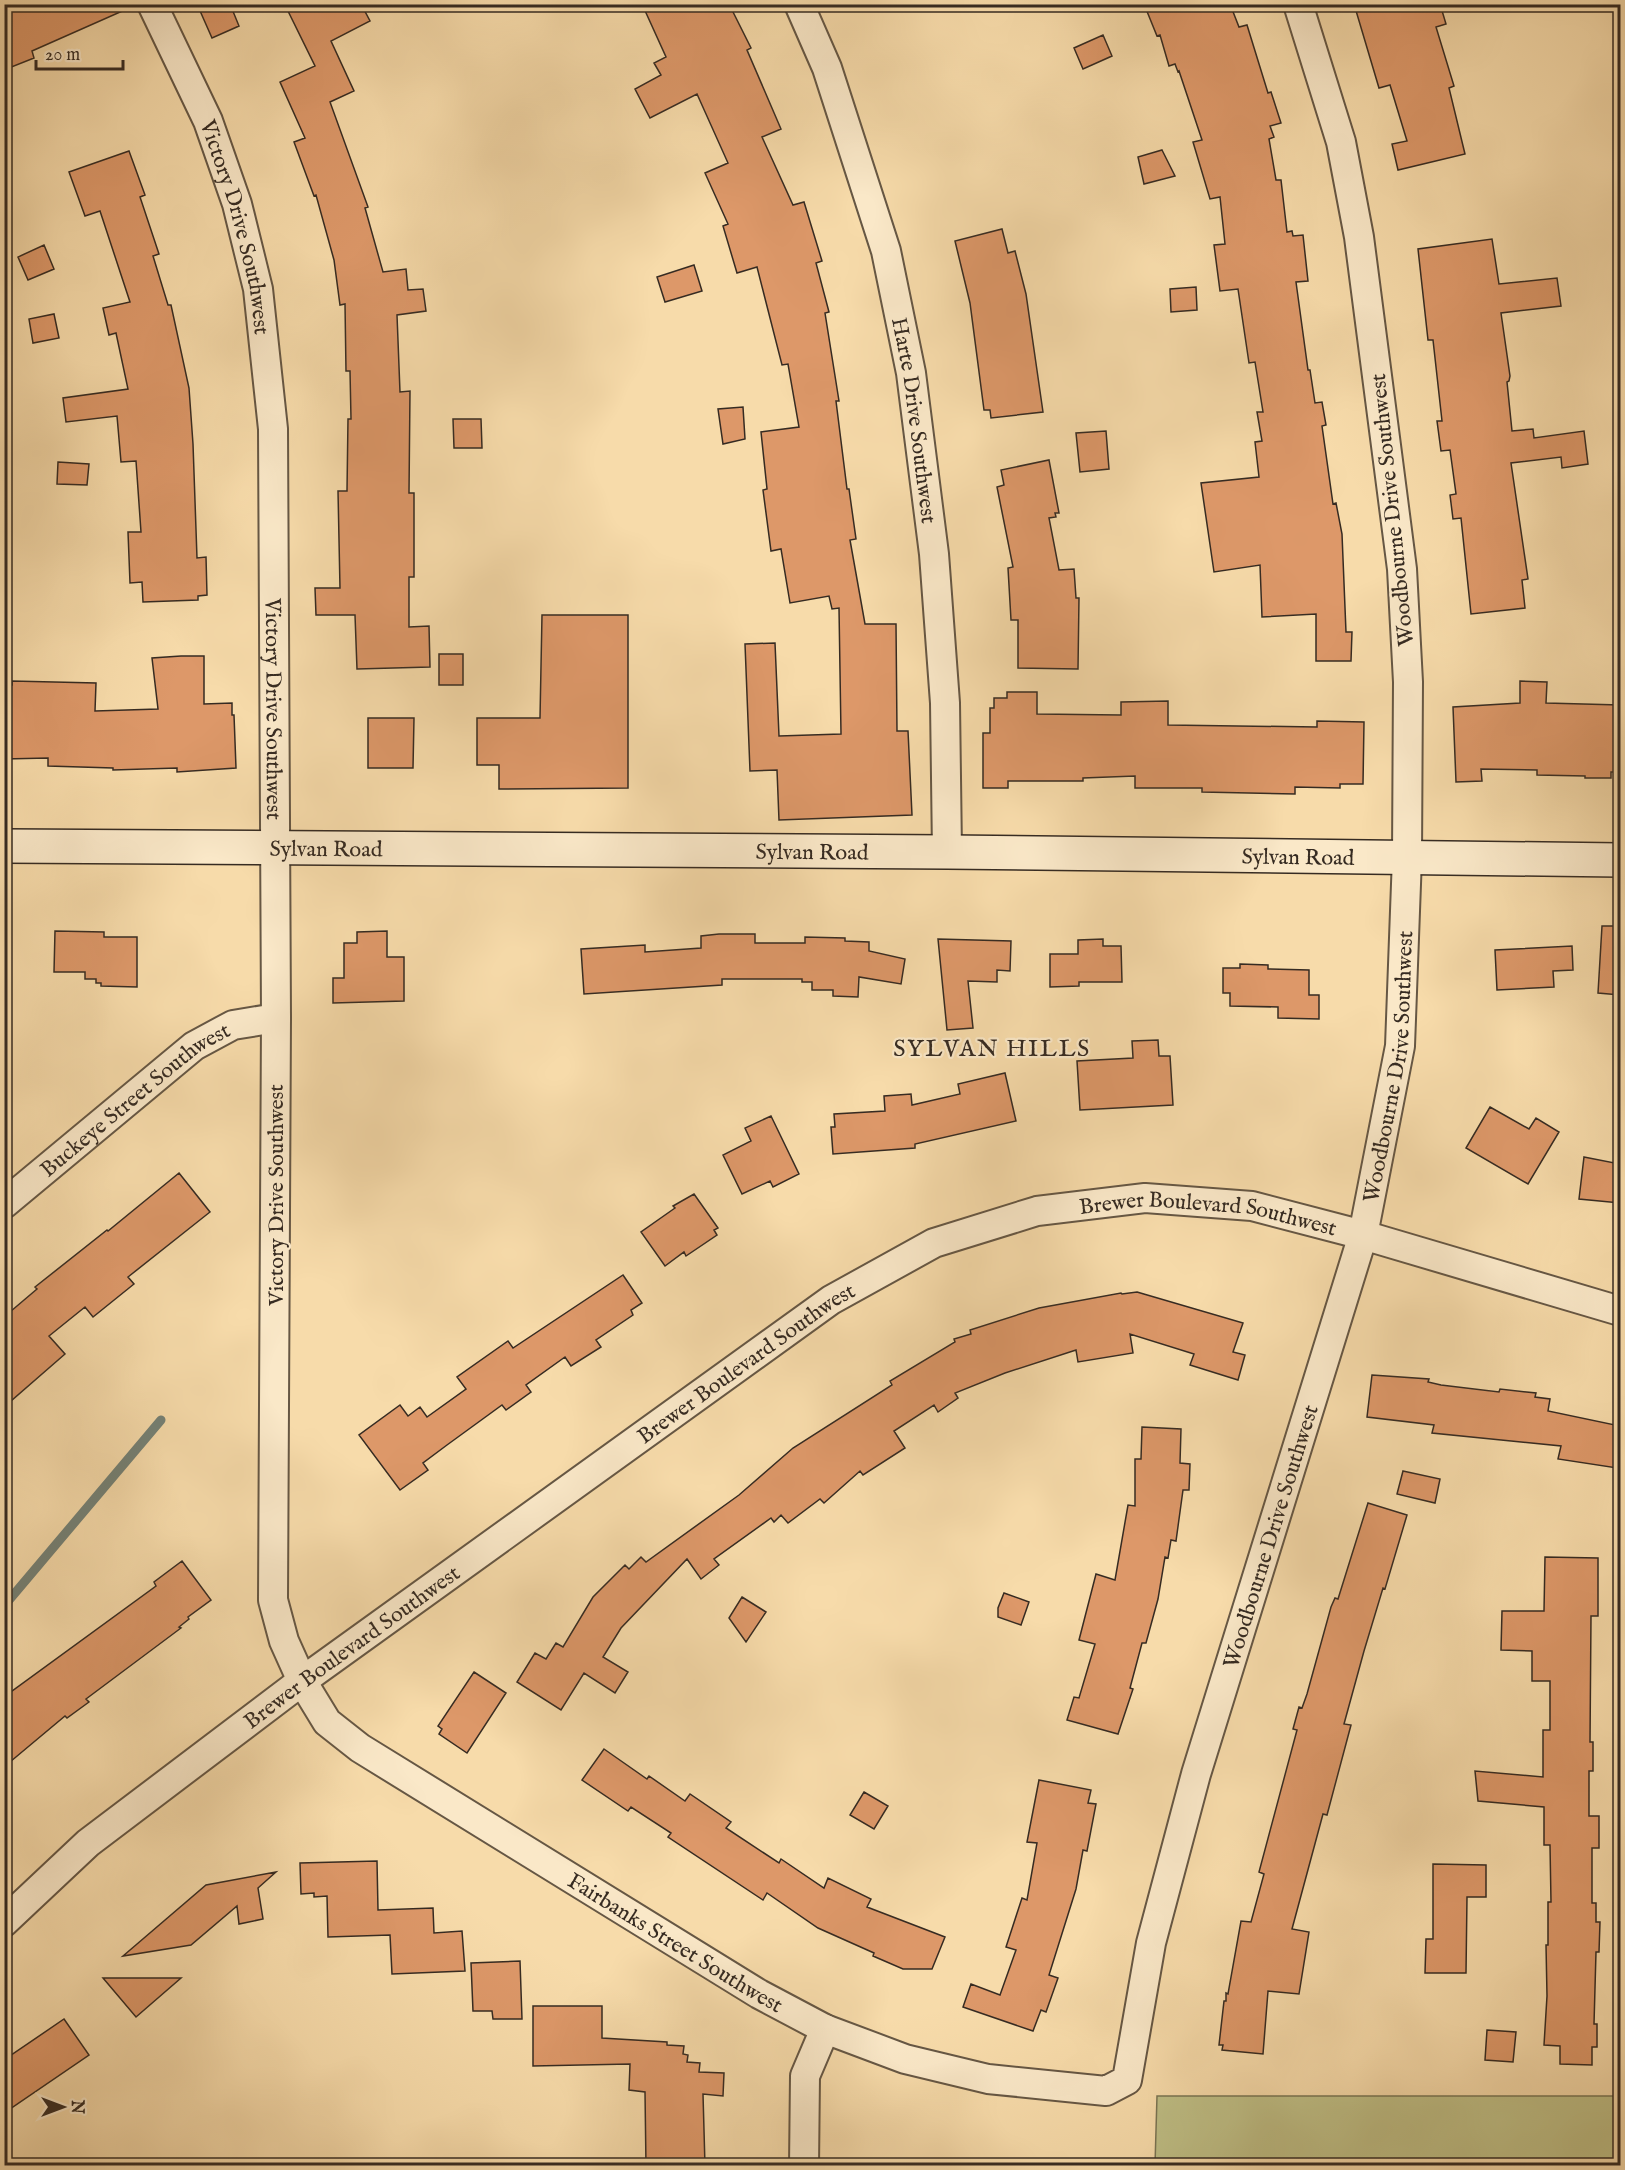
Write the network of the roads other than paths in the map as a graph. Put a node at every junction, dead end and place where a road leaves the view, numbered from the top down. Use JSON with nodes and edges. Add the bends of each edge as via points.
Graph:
{"nodes":[{"id":1,"x":152,"y":4,"type":"edge"},
{"id":2,"x":799,"y":4,"type":"edge"},
{"id":3,"x":1298,"y":4,"type":"edge"},
{"id":4,"x":4,"y":846,"type":"edge"},
{"id":5,"x":275,"y":848,"type":"junction"},
{"id":6,"x":947,"y":852,"type":"junction"},
{"id":7,"x":1407,"y":856,"type":"junction"},
{"id":8,"x":1620,"y":860,"type":"edge"},
{"id":9,"x":276,"y":1018,"type":"junction"},
{"id":10,"x":4,"y":1204,"type":"edge"},
{"id":11,"x":1363,"y":1235,"type":"junction"},
{"id":12,"x":1620,"y":1311,"type":"edge"},
{"id":13,"x":302,"y":1681,"type":"junction"},
{"id":14,"x":4,"y":1922,"type":"edge"},
{"id":15,"x":825,"y":2029,"type":"junction"},
{"id":16,"x":1106,"y":2091,"type":"joint"},
{"id":17,"x":804,"y":2166,"type":"edge"}],
"edges":[{"from":1,"to":5,"type":"street","name":"Victory Drive Southwest","via":[[208,121],[237,204],[258,289],[273,429]]},
{"from":2,"to":6,"type":"street","name":"Harte Drive Southwest","via":[[827,68],[886,251],[911,373],[934,554],[945,703]]},
{"from":3,"to":7,"type":"street","name":"Woodbourne Drive Southwest","via":[[1341,142],[1359,237],[1402,569],[1408,682]]},
{"from":4,"to":5,"type":"main road","name":"Sylvan Road"},
{"from":5,"to":6,"type":"main road","name":"Sylvan Road"},
{"from":5,"to":9,"type":"street","name":"Victory Drive Southwest"},
{"from":6,"to":7,"type":"main road","name":"Sylvan Road"},
{"from":7,"to":8,"type":"main road","name":"Sylvan Road"},
{"from":7,"to":11,"type":"street","name":"Woodbourne Drive Southwest","via":[[1400,1046]]},
{"from":9,"to":10,"type":"street","name":"Buckeye Street Southwest","via":[[233,1025],[194,1046]]},
{"from":9,"to":13,"type":"street","name":"Victory Drive Southwest","via":[[273,1600],[284,1641]]},
{"from":11,"to":12,"type":"street","name":"Brewer Boulevard Southwest"},
{"from":11,"to":13,"type":"street","name":"Brewer Boulevard Southwest","via":[[1252,1206],[1144,1198],[1037,1210],[934,1243],[831,1300]]},
{"from":11,"to":16,"type":"street","name":"Woodbourne Drive Southwest","via":[[1193,1785],[1151,1943],[1127,2080]]},
{"from":13,"to":14,"type":"street","name":"Brewer Boulevard Southwest","via":[[88,1843]]},
{"from":13,"to":15,"type":"street","name":"Fairbanks Street Southwest","via":[[327,1722],[360,1748],[759,1994]]},
{"from":15,"to":16,"type":"street","name":"Fairbanks Street Southwest","via":[[904,2059],[988,2079]]},
{"from":15,"to":17,"type":"street","via":[[805,2076]]}]}
